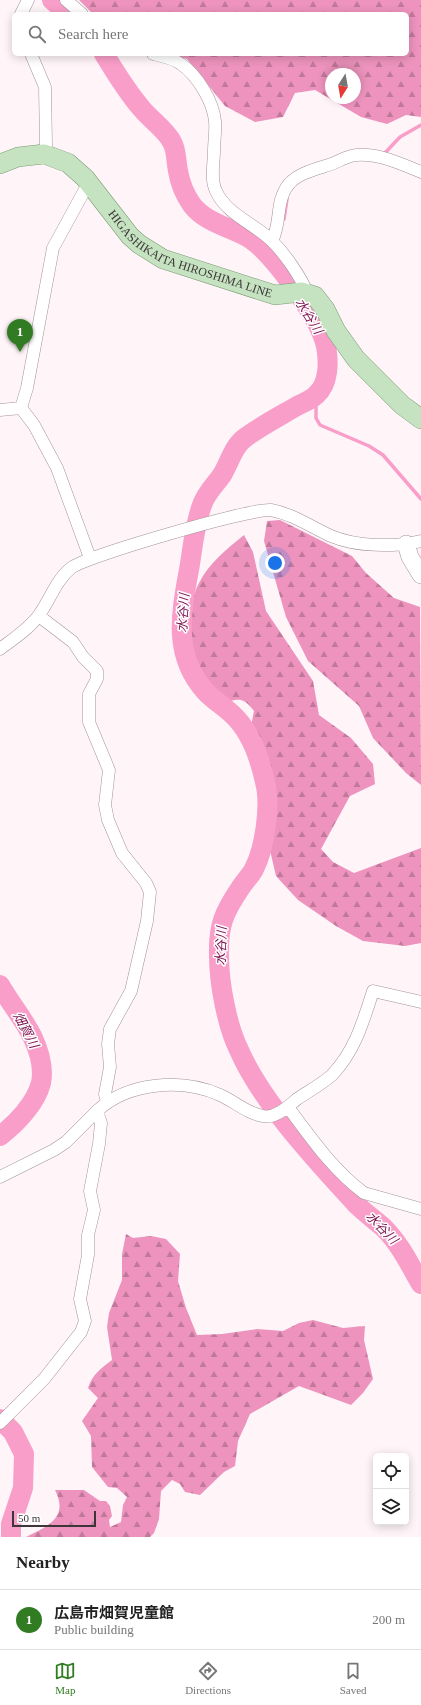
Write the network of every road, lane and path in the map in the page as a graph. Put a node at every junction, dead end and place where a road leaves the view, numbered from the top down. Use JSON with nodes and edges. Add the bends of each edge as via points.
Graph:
{"nodes":[{"id":1,"x":28,"y":0,"type":"edge"},
{"id":2,"x":66,"y":0,"type":"edge"},
{"id":3,"x":22,"y":12,"type":"edge"},
{"id":4,"x":80,"y":12,"type":"edge"},
{"id":5,"x":32,"y":56,"type":"edge"},
{"id":6,"x":160,"y":56,"type":"edge"},
{"id":7,"x":44,"y":154,"type":"junction"},
{"id":8,"x":0,"y":164,"type":"edge"},
{"id":9,"x":421,"y":172,"type":"edge"},
{"id":10,"x":88,"y":184,"type":"junction"},
{"id":11,"x":272,"y":241,"type":"junction"},
{"id":12,"x":298,"y":294,"type":"junction"},
{"id":13,"x":21,"y":408,"type":"junction"},
{"id":14,"x":0,"y":410,"type":"edge"},
{"id":15,"x":421,"y":419,"type":"edge"},
{"id":16,"x":413,"y":542,"type":"edge"},
{"id":17,"x":90,"y":558,"type":"junction"},
{"id":18,"x":421,"y":575,"type":"edge"},
{"id":19,"x":39,"y":616,"type":"junction"},
{"id":20,"x":0,"y":649,"type":"edge"},
{"id":21,"x":421,"y":1002,"type":"edge"},
{"id":22,"x":107,"y":1102,"type":"junction"},
{"id":23,"x":288,"y":1107,"type":"junction"},
{"id":24,"x":97,"y":1111,"type":"junction"},
{"id":25,"x":0,"y":1177,"type":"edge"},
{"id":26,"x":421,"y":1209,"type":"edge"},
{"id":27,"x":0,"y":1423,"type":"edge"}],
"edges":[{"from":1,"to":3,"type":"street"},
{"from":2,"to":4,"type":"street"},
{"from":5,"to":7,"type":"street","via":[[45,88]]},
{"from":6,"to":11,"type":"street","via":[[173,59],[190,72],[209,101],[215,119],[215,190],[222,201]]},
{"from":7,"to":8,"type":"main road","name":"HIGASHIKAITA HIROSHIMA LINE","via":[[18,157]]},
{"from":7,"to":10,"type":"main road","name":"HIGASHIKAITA HIROSHIMA LINE","via":[[68,163]]},
{"from":9,"to":11,"type":"street","via":[[366,155],[349,157],[305,173],[290,183],[282,195],[277,230]]},
{"from":10,"to":12,"type":"main road","name":"HIGASHIKAITA HIROSHIMA LINE","via":[[130,236],[150,252],[259,291],[275,295]]},
{"from":10,"to":13,"type":"street","via":[[53,248]]},
{"from":11,"to":12,"type":"street","via":[[298,275]]},
{"from":12,"to":15,"type":"main road","via":[[315,296],[356,359],[402,405]]},
{"from":13,"to":14,"type":"street"},
{"from":13,"to":17,"type":"street","via":[[57,468]]},
{"from":16,"to":17,"type":"street","via":[[347,541],[333,537],[298,519],[269,510],[196,527]]},
{"from":16,"to":18,"type":"street","via":[[410,557]]},
{"from":17,"to":19,"type":"street","via":[[63,575]]},
{"from":19,"to":20,"type":"street"},
{"from":19,"to":22,"type":"street","via":[[73,642],[97,671],[97,679],[89,694],[90,722],[109,770],[105,805],[108,820],[122,853],[146,882],[150,892],[147,921],[131,991],[110,1029],[110,1067],[105,1094]]},
{"from":21,"to":23,"type":"street","via":[[373,992],[348,1055],[331,1075]]},
{"from":22,"to":23,"type":"street","via":[[148,1086],[170,1086],[204,1090],[220,1095],[254,1114],[265,1117]]},
{"from":22,"to":24,"type":"street"},
{"from":23,"to":26,"type":"street","via":[[332,1165],[364,1193]]},
{"from":24,"to":25,"type":"street","via":[[66,1142]]},
{"from":24,"to":27,"type":"street","via":[[101,1123],[90,1191],[94,1210],[88,1235],[87,1261],[80,1300],[85,1321],[81,1332],[49,1373]]}]}
